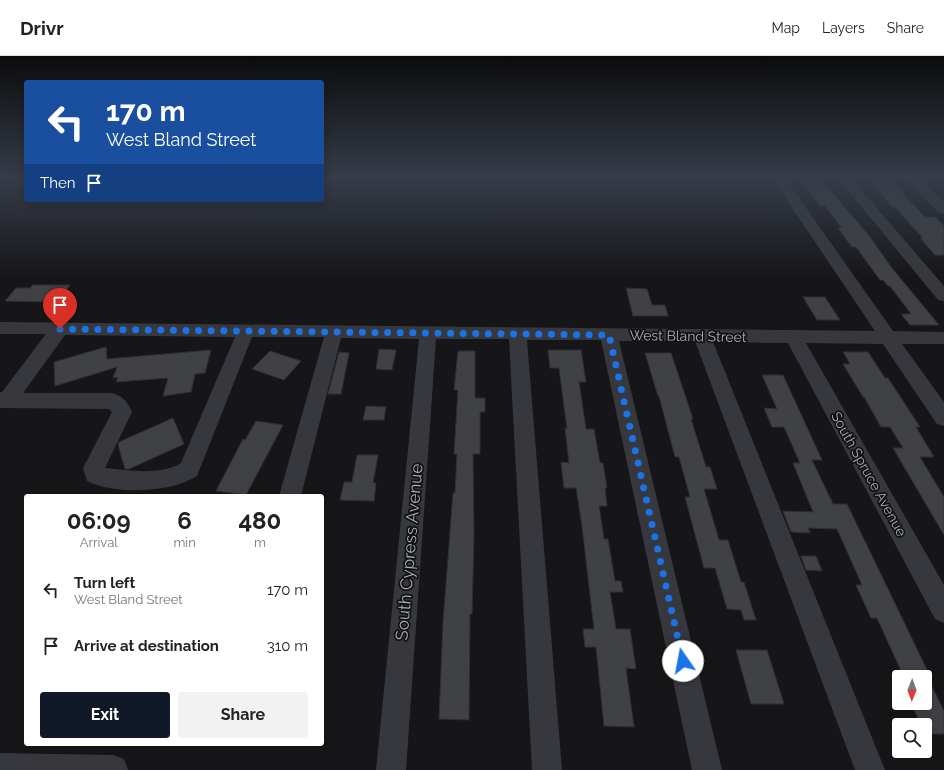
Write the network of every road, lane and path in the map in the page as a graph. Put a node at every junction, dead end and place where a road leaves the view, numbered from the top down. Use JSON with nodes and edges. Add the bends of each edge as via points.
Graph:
{"nodes":[{"id":1,"x":801,"y":211,"type":"edge"},
{"id":2,"x":872,"y":211,"type":"edge"},
{"id":3,"x":944,"y":296,"type":"edge"},
{"id":4,"x":0,"y":328,"type":"edge"},
{"id":5,"x":60,"y":329,"type":"junction"},
{"id":6,"x":246,"y":331,"type":"junction"},
{"id":7,"x":334,"y":332,"type":"junction"},
{"id":8,"x":428,"y":333,"type":"junction"},
{"id":9,"x":518,"y":334,"type":"junction"},
{"id":10,"x":609,"y":335,"type":"junction"},
{"id":11,"x":702,"y":336,"type":"junction"},
{"id":12,"x":794,"y":337,"type":"junction"},
{"id":13,"x":888,"y":338,"type":"junction"},
{"id":14,"x":944,"y":338,"type":"edge"},
{"id":15,"x":4,"y":400,"type":"edge"},
{"id":16,"x":944,"y":418,"type":"edge"},
{"id":17,"x":291,"y":494,"type":"edge"},
{"id":18,"x":944,"y":610,"type":"edge"},
{"id":19,"x":0,"y":768,"type":"edge"},
{"id":20,"x":50,"y":770,"type":"edge"},
{"id":21,"x":113,"y":770,"type":"edge"},
{"id":22,"x":391,"y":770,"type":"edge"},
{"id":23,"x":547,"y":770,"type":"edge"},
{"id":24,"x":707,"y":770,"type":"edge"},
{"id":25,"x":870,"y":770,"type":"edge"}],
"edges":[{"from":1,"to":13,"type":"street"},
{"from":2,"to":3,"type":"street"},
{"from":4,"to":5,"type":"street","name":"West Bland Street"},
{"from":5,"to":6,"type":"street","name":"West Bland Street"},
{"from":5,"to":15,"type":"street"},
{"from":6,"to":7,"type":"street","name":"West Bland Street"},
{"from":6,"to":15,"type":"street","via":[[189,469],[175,478],[103,478],[95,474],[94,468],[122,412],[119,405],[112,401]]},
{"from":7,"to":8,"type":"street","name":"West Bland Street"},
{"from":7,"to":17,"type":"street"},
{"from":8,"to":9,"type":"street","name":"West Bland Street"},
{"from":8,"to":22,"type":"street","name":"South Cypress Avenue"},
{"from":9,"to":10,"type":"street","name":"West Bland Street"},
{"from":9,"to":23,"type":"street"},
{"from":10,"to":11,"type":"street","name":"West Bland Street"},
{"from":10,"to":24,"type":"street"},
{"from":11,"to":12,"type":"street","name":"West Bland Street"},
{"from":11,"to":25,"type":"street"},
{"from":12,"to":13,"type":"street","name":"West Bland Street"},
{"from":12,"to":18,"type":"street","name":"South Spruce Avenue"},
{"from":13,"to":14,"type":"street","name":"West Bland Street"},
{"from":13,"to":16,"type":"street"},
{"from":19,"to":20,"type":"street"},
{"from":20,"to":21,"type":"street"}]}
